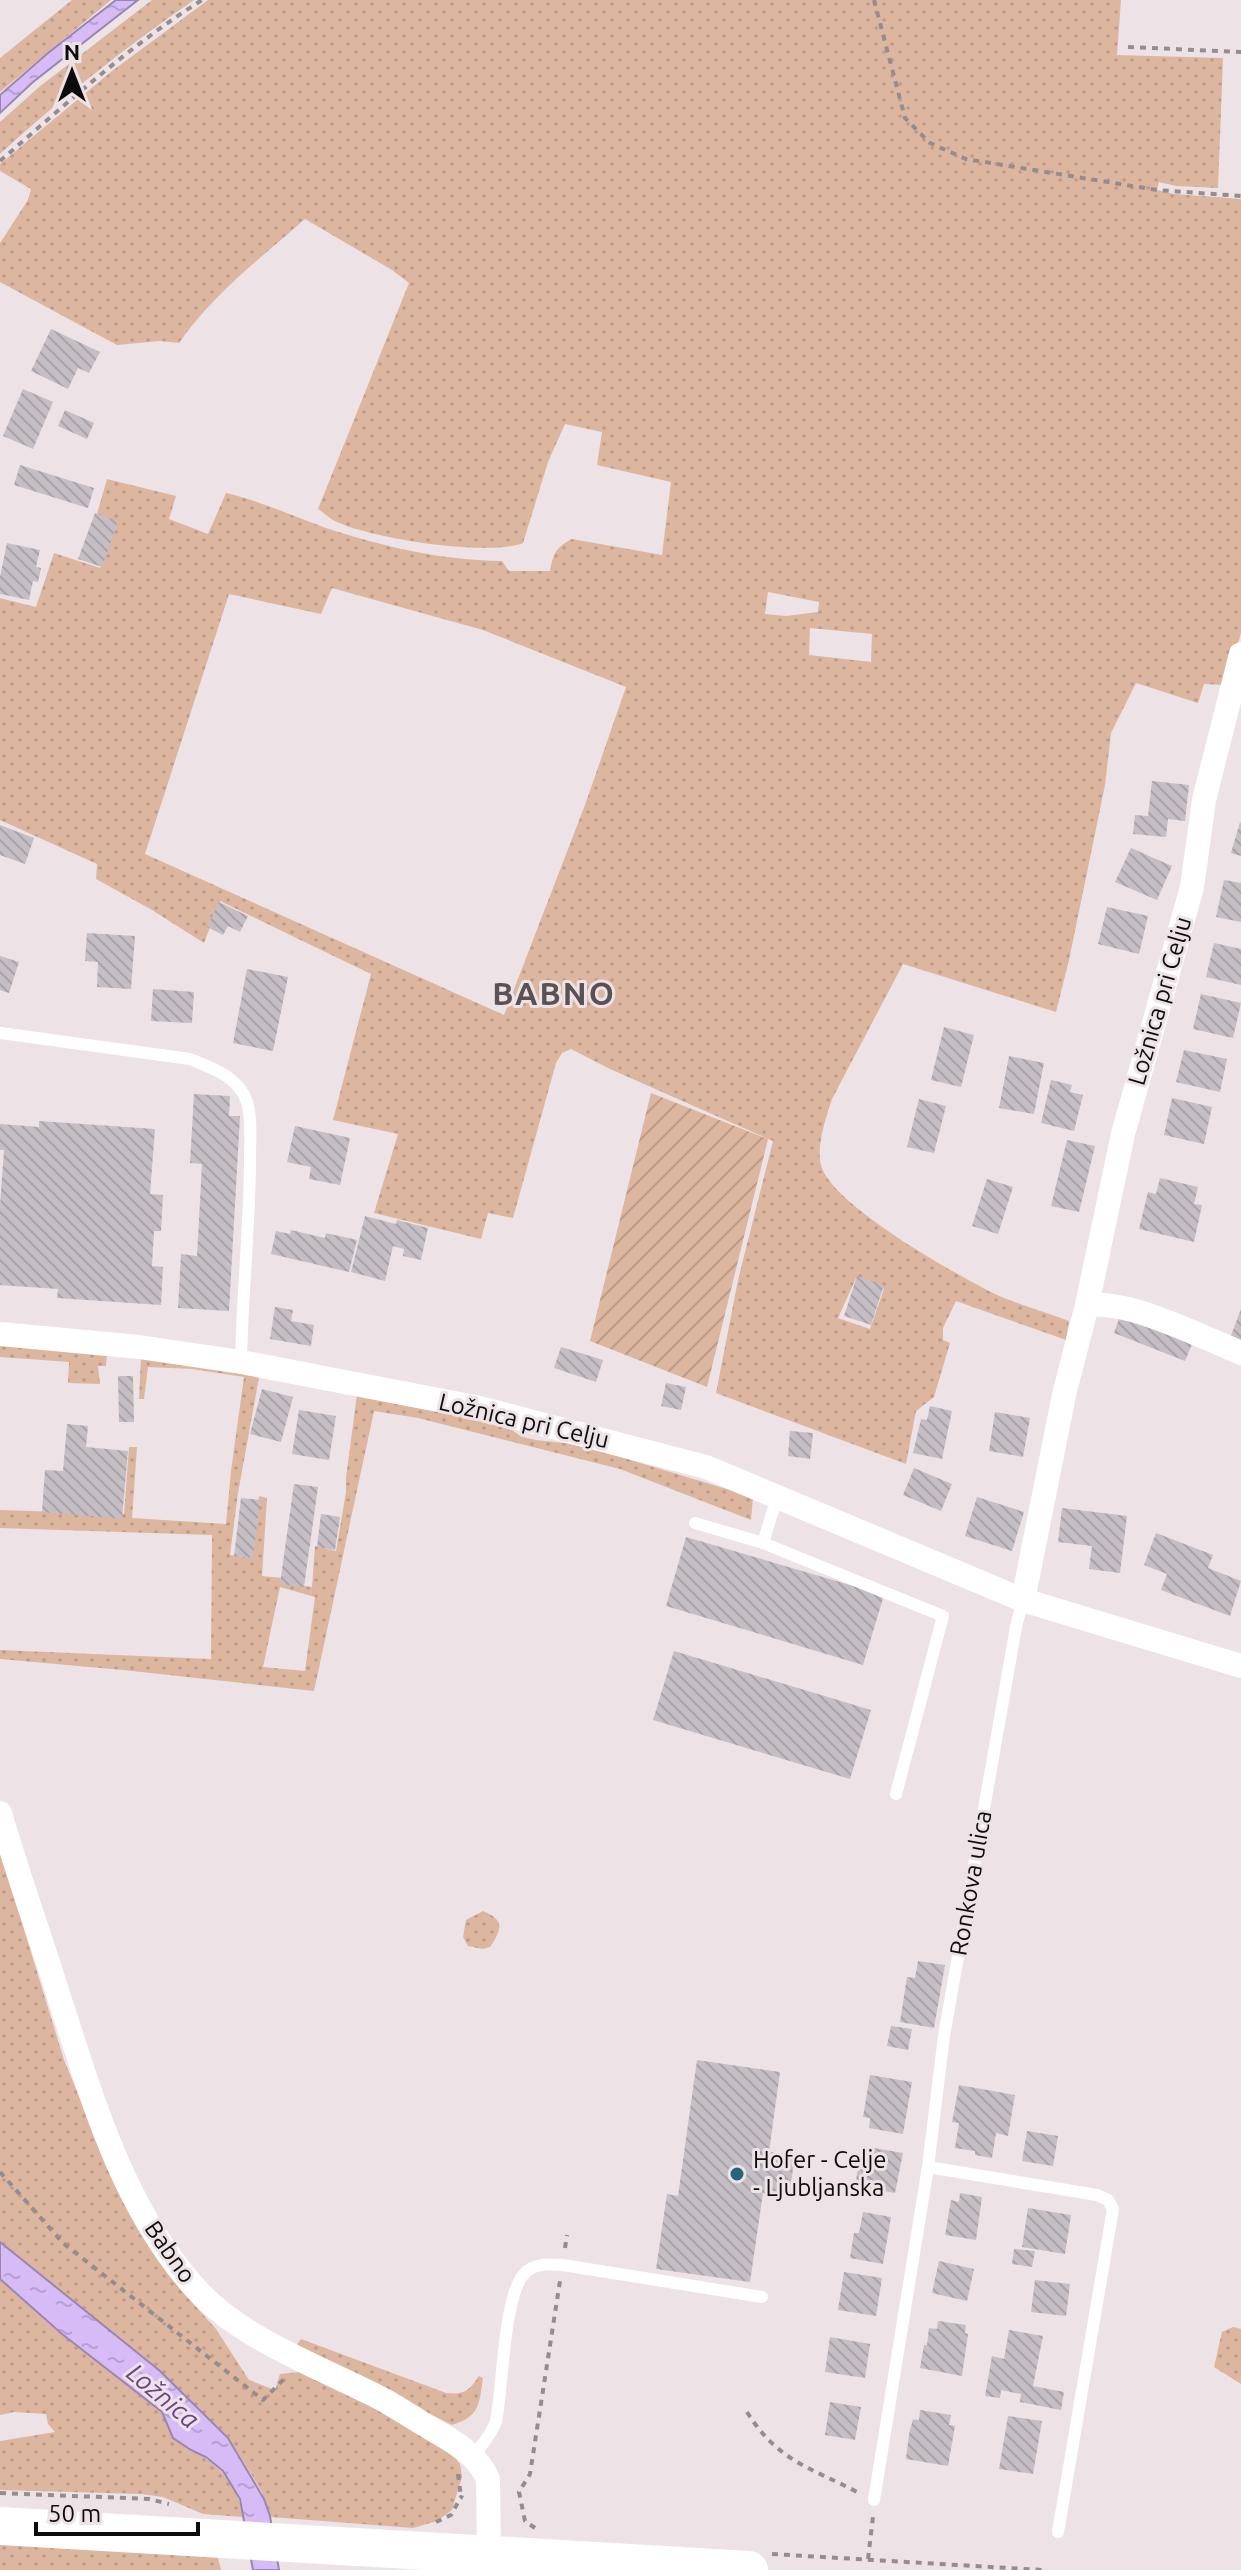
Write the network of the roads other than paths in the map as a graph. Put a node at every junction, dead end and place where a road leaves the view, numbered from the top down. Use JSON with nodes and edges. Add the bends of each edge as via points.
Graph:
{"nodes":[{"id":1,"x":1241,"y":654,"type":"edge"},
{"id":2,"x":0,"y":1033,"type":"edge"},
{"id":3,"x":1087,"y":1305,"type":"junction"},
{"id":4,"x":0,"y":1334,"type":"edge"},
{"id":5,"x":1241,"y":1353,"type":"edge"},
{"id":6,"x":241,"y":1362,"type":"junction"},
{"id":7,"x":777,"y":1497,"type":"junction"},
{"id":8,"x":695,"y":1523,"type":"dead end"},
{"id":9,"x":763,"y":1543,"type":"junction"},
{"id":10,"x":1023,"y":1600,"type":"junction"},
{"id":11,"x":1241,"y":1666,"type":"edge"},
{"id":12,"x":896,"y":1794,"type":"dead end"},
{"id":13,"x":0,"y":1813,"type":"edge"},
{"id":14,"x":928,"y":2167,"type":"junction"},
{"id":15,"x":762,"y":2297,"type":"dead end"},
{"id":16,"x":473,"y":2457,"type":"junction"},
{"id":17,"x":874,"y":2500,"type":"road end"},
{"id":18,"x":0,"y":2526,"type":"edge"},
{"id":19,"x":1058,"y":2532,"type":"dead end"},
{"id":20,"x":489,"y":2554,"type":"junction"},
{"id":21,"x":749,"y":2570,"type":"edge"}],
"edges":[{"from":1,"to":3,"type":"street","name":"Ložnica pri Celju","via":[[1204,800],[1192,887],[1123,1134]]},
{"from":2,"to":6,"type":"lane","via":[[190,1059],[237,1084],[247,1102],[250,1139]]},
{"from":3,"to":5,"type":"street","via":[[1113,1305]]},
{"from":3,"to":10,"type":"street","name":"Ložnica pri Celju"},
{"from":4,"to":6,"type":"street","name":"Ložnica pri Celju"},
{"from":6,"to":7,"type":"street","name":"Ložnica pri Celju","via":[[480,1408],[706,1467]]},
{"from":7,"to":9,"type":"lane"},
{"from":7,"to":10,"type":"street","name":"Ložnica pri Celju"},
{"from":8,"to":9,"type":"lane"},
{"from":9,"to":12,"type":"lane","via":[[943,1616]]},
{"from":10,"to":11,"type":"street","name":"Ložnica pri Celju"},
{"from":10,"to":14,"type":"lane","name":"Ronkova ulica","via":[[944,2036]]},
{"from":13,"to":16,"type":"street","name":"Babno","via":[[97,2113],[141,2210],[166,2250],[198,2292],[237,2323],[384,2400]]},
{"from":14,"to":17,"type":"lane","name":"Ronkova ulica"},
{"from":14,"to":19,"type":"lane","via":[[1097,2195],[1113,2209]]},
{"from":15,"to":16,"type":"lane","via":[[563,2265],[542,2264],[525,2273],[510,2315],[495,2421]]},
{"from":16,"to":20,"type":"street","via":[[488,2479]]},
{"from":18,"to":20,"type":"main road"},
{"from":20,"to":21,"type":"main road"}]}
